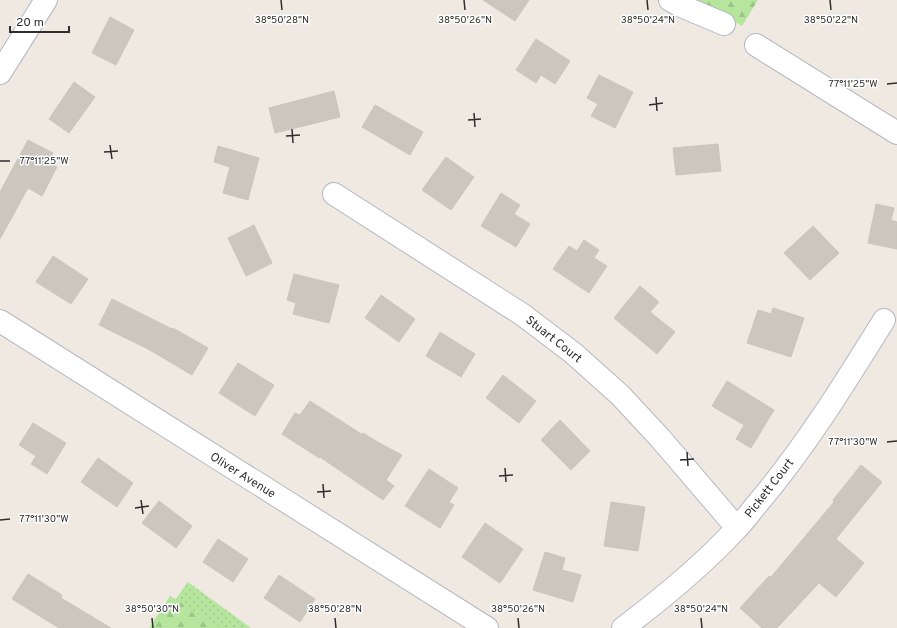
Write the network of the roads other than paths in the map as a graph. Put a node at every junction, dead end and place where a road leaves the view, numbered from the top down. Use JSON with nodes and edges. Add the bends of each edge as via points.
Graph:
{"nodes":[{"id":1,"x":46,"y":0,"type":"edge"},
{"id":2,"x":670,"y":0,"type":"edge"},
{"id":3,"x":724,"y":24,"type":"dead end"},
{"id":4,"x":756,"y":45,"type":"dead end"},
{"id":5,"x":0,"y":73,"type":"edge"},
{"id":6,"x":897,"y":133,"type":"edge"},
{"id":7,"x":334,"y":194,"type":"dead end"},
{"id":8,"x":884,"y":320,"type":"dead end"},
{"id":9,"x":0,"y":321,"type":"edge"},
{"id":10,"x":737,"y":528,"type":"junction"},
{"id":11,"x":487,"y":628,"type":"edge"},
{"id":12,"x":623,"y":628,"type":"edge"}],
"edges":[{"from":1,"to":5,"type":"street"},
{"from":2,"to":3,"type":"street"},
{"from":4,"to":6,"type":"street"},
{"from":7,"to":10,"type":"street","name":"Stuart Court","via":[[523,315],[573,353],[620,395]]},
{"from":8,"to":10,"type":"street","name":"Pickett Court","via":[[820,421],[779,478]]},
{"from":9,"to":11,"type":"street","name":"Oliver Avenue"},
{"from":10,"to":12,"type":"street","name":"Pickett Court","via":[[702,563]]}]}
